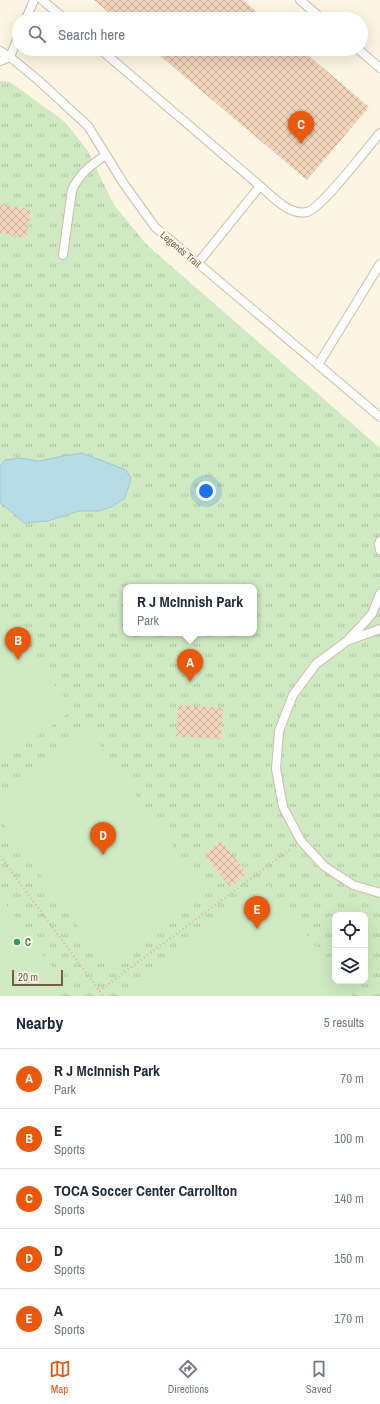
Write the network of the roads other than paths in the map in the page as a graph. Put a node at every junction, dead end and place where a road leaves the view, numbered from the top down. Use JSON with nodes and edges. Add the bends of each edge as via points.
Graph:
{"nodes":[{"id":1,"x":34,"y":0,"type":"edge"},
{"id":2,"x":42,"y":0,"type":"edge"},
{"id":3,"x":300,"y":0,"type":"edge"},
{"id":4,"x":29,"y":12,"type":"edge"},
{"id":5,"x":57,"y":12,"type":"edge"},
{"id":6,"x":314,"y":12,"type":"edge"},
{"id":7,"x":0,"y":51,"type":"edge"},
{"id":8,"x":12,"y":52,"type":"edge"},
{"id":9,"x":108,"y":56,"type":"edge"},
{"id":10,"x":366,"y":56,"type":"edge"},
{"id":11,"x":10,"y":57,"type":"junction"},
{"id":12,"x":0,"y":61,"type":"edge"},
{"id":13,"x":380,"y":68,"type":"edge"},
{"id":14,"x":380,"y":133,"type":"edge"},
{"id":15,"x":106,"y":155,"type":"junction"},
{"id":16,"x":260,"y":186,"type":"junction"},
{"id":17,"x":63,"y":255,"type":"dead end"},
{"id":18,"x":198,"y":264,"type":"junction"},
{"id":19,"x":380,"y":264,"type":"edge"},
{"id":20,"x":318,"y":365,"type":"junction"},
{"id":21,"x":380,"y":417,"type":"edge"},
{"id":22,"x":380,"y":541,"type":"edge"},
{"id":23,"x":380,"y":550,"type":"edge"},
{"id":24,"x":380,"y":594,"type":"edge"},
{"id":25,"x":380,"y":629,"type":"edge"},
{"id":26,"x":347,"y":641,"type":"junction"},
{"id":27,"x":380,"y":894,"type":"edge"}],
"edges":[{"from":1,"to":4,"type":"lane"},
{"from":2,"to":5,"type":"lane"},
{"from":3,"to":6,"type":"lane"},
{"from":7,"to":11,"type":"lane","name":"Legends Trail"},
{"from":8,"to":11,"type":"lane"},
{"from":9,"to":16,"type":"lane"},
{"from":10,"to":13,"type":"lane"},
{"from":11,"to":12,"type":"lane"},
{"from":11,"to":15,"type":"lane","name":"Legends Trail","via":[[88,126]]},
{"from":14,"to":16,"type":"lane","via":[[323,202],[308,212],[296,212],[287,208]]},
{"from":15,"to":17,"type":"lane","via":[[89,166],[76,180],[72,190]]},
{"from":15,"to":18,"type":"lane","name":"Legends Trail","via":[[155,227]]},
{"from":16,"to":18,"type":"lane"},
{"from":18,"to":20,"type":"lane","name":"Legends Trail"},
{"from":19,"to":20,"type":"lane"},
{"from":20,"to":21,"type":"lane","name":"Legends Trail"},
{"from":22,"to":23,"type":"lane"},
{"from":24,"to":26,"type":"lane","via":[[372,614]]},
{"from":25,"to":26,"type":"lane"},
{"from":26,"to":27,"type":"lane","via":[[316,664],[293,695],[279,731],[276,769],[283,807],[301,841],[324,866],[353,885]]}]}
